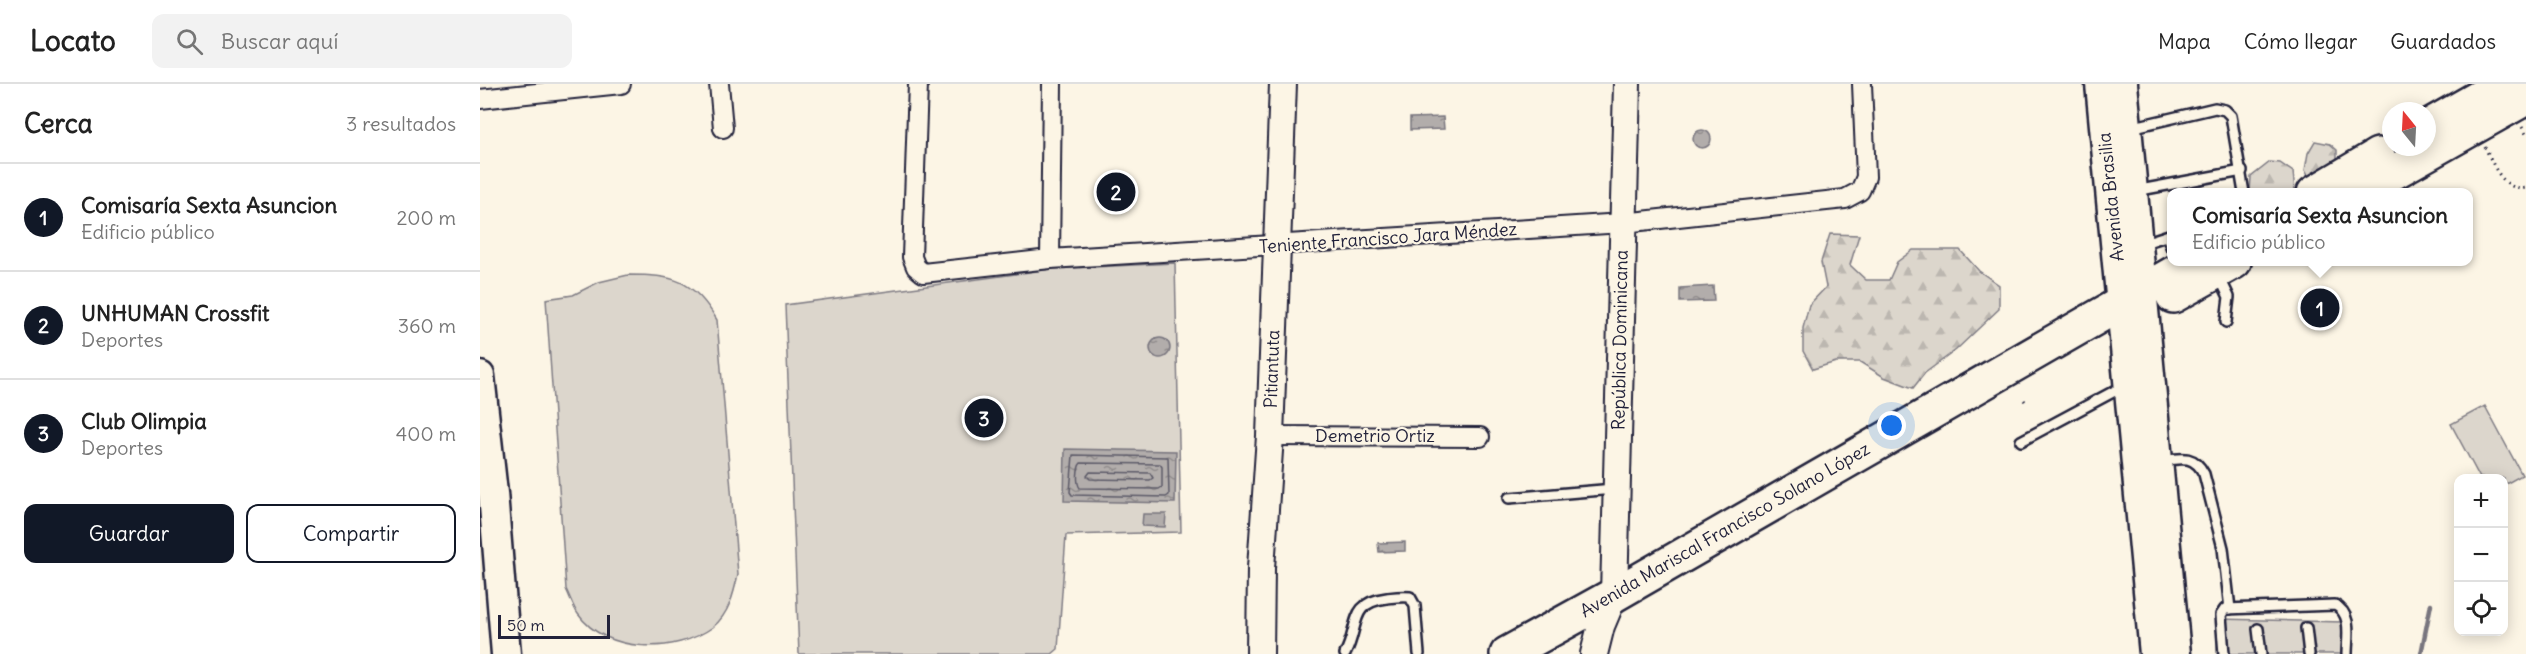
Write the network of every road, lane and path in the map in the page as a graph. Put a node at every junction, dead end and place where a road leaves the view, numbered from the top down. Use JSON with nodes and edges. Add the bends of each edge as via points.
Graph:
{"nodes":[{"id":1,"x":621,"y":84,"type":"edge"},
{"id":2,"x":719,"y":84,"type":"edge"},
{"id":3,"x":918,"y":84,"type":"edge"},
{"id":4,"x":1052,"y":84,"type":"edge"},
{"id":5,"x":1283,"y":84,"type":"edge"},
{"id":6,"x":1627,"y":84,"type":"edge"},
{"id":7,"x":1862,"y":84,"type":"edge"},
{"id":8,"x":2100,"y":84,"type":"edge"},
{"id":9,"x":2122,"y":84,"type":"edge"},
{"id":10,"x":2503,"y":84,"type":"edge"},
{"id":11,"x":2526,"y":98,"type":"edge"},
{"id":12,"x":480,"y":99,"type":"edge"},
{"id":13,"x":2436,"y":123,"type":"edge"},
{"id":14,"x":2474,"y":127,"type":"junction"},
{"id":15,"x":723,"y":128,"type":"dead end"},
{"id":16,"x":2127,"y":129,"type":"junction"},
{"id":17,"x":2382,"y":153,"type":"edge"},
{"id":18,"x":2242,"y":171,"type":"junction"},
{"id":19,"x":2244,"y":188,"type":"edge"},
{"id":20,"x":2321,"y":188,"type":"edge"},
{"id":21,"x":2364,"y":188,"type":"edge"},
{"id":22,"x":2526,"y":188,"type":"edge"},
{"id":23,"x":2133,"y":191,"type":"junction"},
{"id":24,"x":1623,"y":223,"type":"junction"},
{"id":25,"x":2167,"y":236,"type":"edge"},
{"id":26,"x":1277,"y":244,"type":"junction"},
{"id":27,"x":2139,"y":245,"type":"junction"},
{"id":28,"x":1050,"y":259,"type":"junction"},
{"id":29,"x":2189,"y":266,"type":"edge"},
{"id":30,"x":2200,"y":266,"type":"edge"},
{"id":31,"x":2133,"y":306,"type":"junction"},
{"id":32,"x":2226,"y":322,"type":"dead end"},
{"id":33,"x":480,"y":376,"type":"edge"},
{"id":34,"x":2129,"y":383,"type":"junction"},
{"id":35,"x":2024,"y":399,"type":"dead end"},
{"id":36,"x":2027,"y":404,"type":"dead end"},
{"id":37,"x":1270,"y":436,"type":"junction"},
{"id":38,"x":1480,"y":437,"type":"dead end"},
{"id":39,"x":2021,"y":441,"type":"dead end"},
{"id":40,"x":2159,"y":462,"type":"junction"},
{"id":41,"x":1616,"y":489,"type":"junction"},
{"id":42,"x":487,"y":493,"type":"edge"},
{"id":43,"x":1509,"y":498,"type":"dead end"},
{"id":44,"x":2159,"y":584,"type":"junction"},
{"id":45,"x":1614,"y":595,"type":"junction"},
{"id":46,"x":2230,"y":609,"type":"junction"},
{"id":47,"x":2306,"y":628,"type":"dead end"},
{"id":48,"x":2258,"y":629,"type":"dead end"},
{"id":49,"x":1597,"y":640,"type":"edge"},
{"id":50,"x":506,"y":654,"type":"edge"},
{"id":51,"x":1260,"y":654,"type":"edge"},
{"id":52,"x":1345,"y":654,"type":"edge"},
{"id":53,"x":1419,"y":654,"type":"edge"},
{"id":54,"x":1507,"y":654,"type":"edge"},
{"id":55,"x":1549,"y":654,"type":"edge"},
{"id":56,"x":2154,"y":654,"type":"edge"},
{"id":57,"x":2176,"y":654,"type":"edge"},
{"id":58,"x":2224,"y":654,"type":"edge"},
{"id":59,"x":2261,"y":654,"type":"edge"},
{"id":60,"x":2309,"y":654,"type":"edge"},
{"id":61,"x":2347,"y":654,"type":"edge"}],
"edges":[{"from":1,"to":12,"type":"street"},
{"from":2,"to":15,"type":"street"},
{"from":3,"to":28,"type":"street","name":"Teniente Francisco Jara Méndez","via":[[912,257],[916,267],[923,273]]},
{"from":4,"to":28,"type":"street"},
{"from":5,"to":26,"type":"street","name":"Pitiantuta"},
{"from":6,"to":24,"type":"street","name":"República Dominicana"},
{"from":7,"to":24,"type":"street","name":"Teniente Francisco Jara Méndez","via":[[1866,177],[1860,191],[1845,199]]},
{"from":8,"to":31,"type":"main road","name":"Avenida Brasilia"},
{"from":9,"to":16,"type":"main road","name":"Avenida Brasilia"},
{"from":10,"to":13,"type":"highway"},
{"from":11,"to":14,"type":"highway"},
{"from":14,"to":21,"type":"highway"},
{"from":14,"to":22,"type":"path","via":[[2507,183]]},
{"from":16,"to":18,"type":"lane","via":[[2215,108],[2225,110],[2231,116]]},
{"from":16,"to":23,"type":"main road","name":"Avenida Brasilia"},
{"from":17,"to":20,"type":"highway"},
{"from":18,"to":19,"type":"lane"},
{"from":18,"to":23,"type":"lane"},
{"from":23,"to":27,"type":"main road","name":"Avenida Brasilia"},
{"from":24,"to":26,"type":"street","name":"Teniente Francisco Jara Méndez"},
{"from":24,"to":41,"type":"street","name":"República Dominicana"},
{"from":25,"to":27,"type":"lane"},
{"from":26,"to":28,"type":"street","name":"Teniente Francisco Jara Méndez"},
{"from":26,"to":37,"type":"street","name":"Pitiantuta"},
{"from":27,"to":31,"type":"main road","name":"Avenida Brasilia"},
{"from":29,"to":31,"type":"highway","name":"Avenida Mariscal Francisco Solano López"},
{"from":30,"to":32,"type":"lane","via":[[2226,288]]},
{"from":31,"to":34,"type":"main road"},
{"from":31,"to":40,"type":"main road"},
{"from":31,"to":45,"type":"highway","name":"Avenida Mariscal Francisco Solano López"},
{"from":31,"to":49,"type":"highway","name":"Avenida Mariscal Francisco Solano López"},
{"from":33,"to":42,"type":"main road"},
{"from":34,"to":39,"type":"lane"},
{"from":34,"to":44,"type":"main road"},
{"from":35,"to":36,"type":"path"},
{"from":37,"to":38,"type":"street","name":"Demetrio Ortiz"},
{"from":37,"to":51,"type":"street","name":"Pitiantuta"},
{"from":40,"to":44,"type":"main road"},
{"from":40,"to":46,"type":"lane","via":[[2194,460],[2204,474],[2223,548]]},
{"from":41,"to":43,"type":"lane"},
{"from":41,"to":45,"type":"street","name":"República Dominicana"},
{"from":42,"to":50,"type":"main road"},
{"from":44,"to":56,"type":"main road"},
{"from":44,"to":57,"type":"main road"},
{"from":45,"to":49,"type":"street"},
{"from":45,"to":54,"type":"highway","name":"Avenida Mariscal Francisco Solano López"},
{"from":46,"to":58,"type":"lane","via":[[2221,615]]},
{"from":46,"to":61,"type":"lane","via":[[2335,605],[2345,612],[2347,620]]},
{"from":47,"to":60,"type":"lane"},
{"from":48,"to":59,"type":"lane"},
{"from":49,"to":55,"type":"highway","name":"Avenida Mariscal Francisco Solano López"},
{"from":52,"to":53,"type":"lane","via":[[1364,605],[1404,596],[1410,597],[1415,606]]}]}
